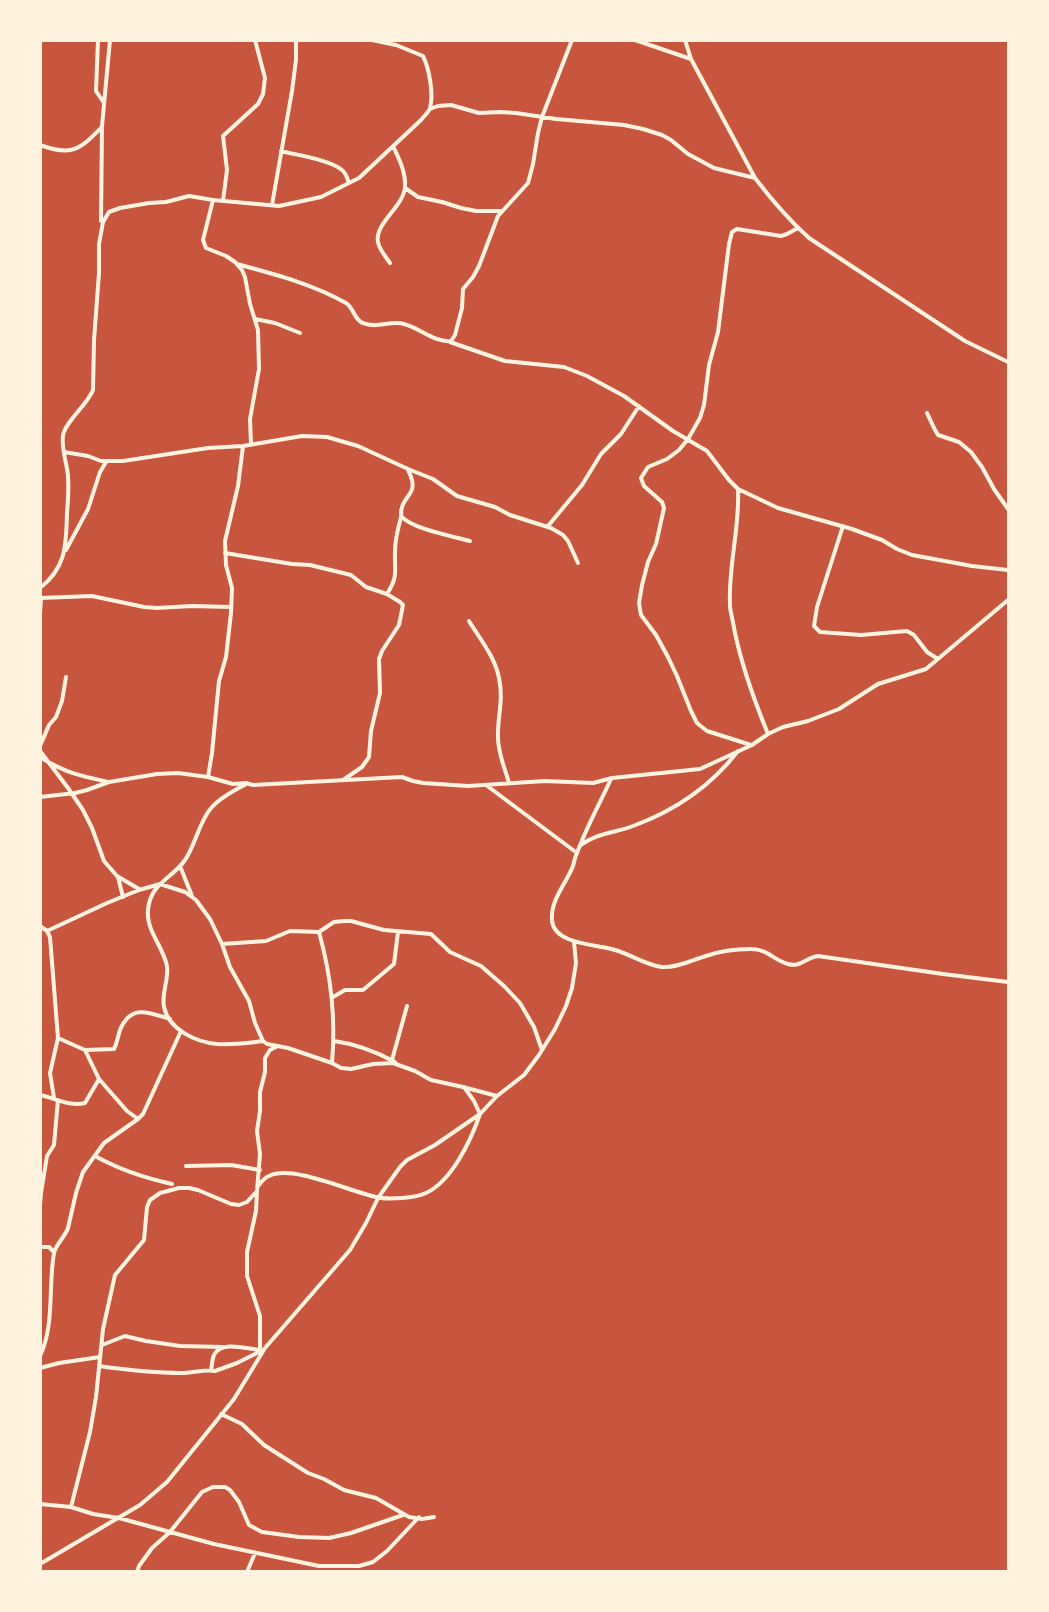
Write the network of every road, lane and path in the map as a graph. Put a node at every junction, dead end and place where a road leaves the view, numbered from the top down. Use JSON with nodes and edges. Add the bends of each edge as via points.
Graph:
{"nodes":[{"id":1,"x":98,"y":40,"type":"edge"},
{"id":2,"x":110,"y":40,"type":"edge"},
{"id":3,"x":255,"y":40,"type":"edge"},
{"id":4,"x":296,"y":40,"type":"edge"},
{"id":5,"x":372,"y":40,"type":"edge"},
{"id":6,"x":573,"y":40,"type":"edge"},
{"id":7,"x":635,"y":40,"type":"edge"},
{"id":8,"x":685,"y":40,"type":"edge"},
{"id":9,"x":397,"y":43,"type":"edge"},
{"id":10,"x":691,"y":59,"type":"junction"},
{"id":11,"x":430,"y":99,"type":"junction"},
{"id":12,"x":104,"y":103,"type":"junction"},
{"id":13,"x":438,"y":106,"type":"junction"},
{"id":14,"x":430,"y":109,"type":"junction"},
{"id":15,"x":542,"y":117,"type":"junction"},
{"id":16,"x":102,"y":126,"type":"junction"},
{"id":17,"x":40,"y":145,"type":"edge"},
{"id":18,"x":393,"y":146,"type":"junction"},
{"id":19,"x":281,"y":151,"type":"junction"},
{"id":20,"x":755,"y":177,"type":"junction"},
{"id":21,"x":350,"y":183,"type":"junction"},
{"id":22,"x":405,"y":188,"type":"junction"},
{"id":23,"x":213,"y":200,"type":"junction"},
{"id":24,"x":223,"y":201,"type":"junction"},
{"id":25,"x":272,"y":205,"type":"junction"},
{"id":26,"x":501,"y":211,"type":"junction"},
{"id":27,"x":103,"y":222,"type":"junction"},
{"id":28,"x":798,"y":228,"type":"junction"},
{"id":29,"x":390,"y":262,"type":"dead end"},
{"id":30,"x":237,"y":264,"type":"junction"},
{"id":31,"x":255,"y":319,"type":"junction"},
{"id":32,"x":300,"y":333,"type":"dead end"},
{"id":33,"x":450,"y":342,"type":"junction"},
{"id":34,"x":1008,"y":362,"type":"edge"},
{"id":35,"x":639,"y":406,"type":"junction"},
{"id":36,"x":927,"y":413,"type":"dead end"},
{"id":37,"x":688,"y":439,"type":"junction"},
{"id":38,"x":251,"y":444,"type":"junction"},
{"id":39,"x":243,"y":446,"type":"junction"},
{"id":40,"x":64,"y":452,"type":"junction"},
{"id":41,"x":107,"y":461,"type":"junction"},
{"id":42,"x":408,"y":470,"type":"junction"},
{"id":43,"x":738,"y":489,"type":"junction"},
{"id":44,"x":1008,"y":509,"type":"edge"},
{"id":45,"x":401,"y":516,"type":"junction"},
{"id":46,"x":548,"y":526,"type":"junction"},
{"id":47,"x":843,"y":526,"type":"junction"},
{"id":48,"x":470,"y":540,"type":"dead end"},
{"id":49,"x":65,"y":553,"type":"junction"},
{"id":50,"x":225,"y":553,"type":"junction"},
{"id":51,"x":578,"y":563,"type":"dead end"},
{"id":52,"x":1008,"y":570,"type":"edge"},
{"id":53,"x":40,"y":588,"type":"edge"},
{"id":54,"x":387,"y":594,"type":"junction"},
{"id":55,"x":41,"y":598,"type":"edge"},
{"id":56,"x":1008,"y":600,"type":"edge"},
{"id":57,"x":231,"y":607,"type":"junction"},
{"id":58,"x":40,"y":614,"type":"edge"},
{"id":59,"x":469,"y":621,"type":"dead end"},
{"id":60,"x":938,"y":659,"type":"junction"},
{"id":61,"x":66,"y":677,"type":"dead end"},
{"id":62,"x":768,"y":734,"type":"junction"},
{"id":63,"x":752,"y":745,"type":"junction"},
{"id":64,"x":40,"y":746,"type":"edge"},
{"id":65,"x":40,"y":751,"type":"edge"},
{"id":66,"x":739,"y":751,"type":"junction"},
{"id":67,"x":40,"y":757,"type":"edge"},
{"id":68,"x":46,"y":760,"type":"junction"},
{"id":69,"x":208,"y":777,"type":"junction"},
{"id":70,"x":612,"y":778,"type":"junction"},
{"id":71,"x":343,"y":780,"type":"junction"},
{"id":72,"x":109,"y":782,"type":"junction"},
{"id":73,"x":246,"y":783,"type":"junction"},
{"id":74,"x":509,"y":783,"type":"junction"},
{"id":75,"x":486,"y":785,"type":"junction"},
{"id":76,"x":72,"y":793,"type":"junction"},
{"id":77,"x":40,"y":797,"type":"edge"},
{"id":78,"x":580,"y":846,"type":"junction"},
{"id":79,"x":577,"y":853,"type":"junction"},
{"id":80,"x":180,"y":866,"type":"junction"},
{"id":81,"x":117,"y":876,"type":"junction"},
{"id":82,"x":159,"y":884,"type":"junction"},
{"id":83,"x":139,"y":890,"type":"junction"},
{"id":84,"x":192,"y":896,"type":"junction"},
{"id":85,"x":123,"y":897,"type":"junction"},
{"id":86,"x":40,"y":926,"type":"edge"},
{"id":87,"x":47,"y":931,"type":"junction"},
{"id":88,"x":319,"y":932,"type":"junction"},
{"id":89,"x":398,"y":932,"type":"junction"},
{"id":90,"x":574,"y":942,"type":"junction"},
{"id":91,"x":222,"y":944,"type":"junction"},
{"id":92,"x":1008,"y":982,"type":"edge"},
{"id":93,"x":332,"y":997,"type":"junction"},
{"id":94,"x":407,"y":1006,"type":"dead end"},
{"id":95,"x":170,"y":1019,"type":"junction"},
{"id":96,"x":181,"y":1031,"type":"junction"},
{"id":97,"x":58,"y":1038,"type":"junction"},
{"id":98,"x":263,"y":1041,"type":"junction"},
{"id":99,"x":334,"y":1041,"type":"junction"},
{"id":100,"x":278,"y":1046,"type":"junction"},
{"id":101,"x":85,"y":1050,"type":"junction"},
{"id":102,"x":542,"y":1051,"type":"junction"},
{"id":103,"x":393,"y":1060,"type":"junction"},
{"id":104,"x":332,"y":1063,"type":"junction"},
{"id":105,"x":400,"y":1065,"type":"junction"},
{"id":106,"x":99,"y":1078,"type":"junction"},
{"id":107,"x":464,"y":1087,"type":"junction"},
{"id":108,"x":40,"y":1095,"type":"edge"},
{"id":109,"x":497,"y":1096,"type":"junction"},
{"id":110,"x":56,"y":1099,"type":"junction"},
{"id":111,"x":480,"y":1114,"type":"junction"},
{"id":112,"x":138,"y":1119,"type":"junction"},
{"id":113,"x":95,"y":1156,"type":"junction"},
{"id":114,"x":186,"y":1166,"type":"dead end"},
{"id":115,"x":260,"y":1170,"type":"junction"},
{"id":116,"x":42,"y":1175,"type":"edge"},
{"id":117,"x":172,"y":1184,"type":"dead end"},
{"id":118,"x":259,"y":1185,"type":"junction"},
{"id":119,"x":257,"y":1191,"type":"junction"},
{"id":120,"x":378,"y":1198,"type":"junction"},
{"id":121,"x":41,"y":1203,"type":"edge"},
{"id":122,"x":40,"y":1246,"type":"edge"},
{"id":123,"x":54,"y":1252,"type":"junction"},
{"id":124,"x":101,"y":1346,"type":"junction"},
{"id":125,"x":223,"y":1347,"type":"junction"},
{"id":126,"x":262,"y":1350,"type":"junction"},
{"id":127,"x":40,"y":1356,"type":"edge"},
{"id":128,"x":100,"y":1357,"type":"junction"},
{"id":129,"x":99,"y":1366,"type":"junction"},
{"id":130,"x":40,"y":1368,"type":"edge"},
{"id":131,"x":211,"y":1370,"type":"junction"},
{"id":132,"x":221,"y":1413,"type":"junction"},
{"id":133,"x":40,"y":1504,"type":"edge"},
{"id":134,"x":71,"y":1507,"type":"junction"},
{"id":135,"x":403,"y":1515,"type":"junction"},
{"id":136,"x":419,"y":1517,"type":"junction"},
{"id":137,"x":434,"y":1517,"type":"dead end"},
{"id":138,"x":119,"y":1518,"type":"junction"},
{"id":139,"x":170,"y":1532,"type":"junction"},
{"id":140,"x":255,"y":1553,"type":"junction"},
{"id":141,"x":40,"y":1564,"type":"edge"},
{"id":142,"x":364,"y":1565,"type":"junction"},
{"id":143,"x":137,"y":1572,"type":"edge"},
{"id":144,"x":247,"y":1572,"type":"edge"},
{"id":145,"x":361,"y":1572,"type":"edge"}],
"edges":[{"from":1,"to":12,"type":"street","via":[[96,91]]},
{"from":2,"to":12,"type":"street"},
{"from":3,"to":24,"type":"street","via":[[265,78],[263,94],[258,104],[223,136],[227,170]]},
{"from":4,"to":19,"type":"street"},
{"from":5,"to":9,"type":"street"},
{"from":6,"to":15,"type":"street"},
{"from":7,"to":10,"type":"street"},
{"from":8,"to":10,"type":"street"},
{"from":9,"to":11,"type":"street","via":[[423,56],[430,80]]},
{"from":10,"to":20,"type":"street"},
{"from":11,"to":13,"type":"street"},
{"from":11,"to":14,"type":"street"},
{"from":12,"to":16,"type":"street"},
{"from":13,"to":14,"type":"street"},
{"from":13,"to":15,"type":"street","via":[[456,106],[484,114]]},
{"from":14,"to":18,"type":"street"},
{"from":15,"to":20,"type":"street","via":[[652,131],[704,164]]},
{"from":15,"to":26,"type":"street","via":[[528,183]]},
{"from":16,"to":17,"type":"street","via":[[78,149]]},
{"from":16,"to":27,"type":"street"},
{"from":18,"to":21,"type":"street"},
{"from":18,"to":22,"type":"street","via":[[403,170]]},
{"from":19,"to":21,"type":"street","via":[[340,168]]},
{"from":19,"to":25,"type":"street"},
{"from":20,"to":28,"type":"street"},
{"from":21,"to":25,"type":"street","via":[[314,199]]},
{"from":22,"to":26,"type":"street","via":[[418,197],[468,210]]},
{"from":22,"to":29,"type":"street","via":[[377,240]]},
{"from":23,"to":24,"type":"street"},
{"from":23,"to":27,"type":"street","via":[[189,196],[149,202],[109,212]]},
{"from":23,"to":30,"type":"street","via":[[204,244]]},
{"from":24,"to":25,"type":"street"},
{"from":26,"to":33,"type":"street","via":[[473,278],[463,290],[460,315]]},
{"from":27,"to":40,"type":"street","via":[[93,390],[65,430]]},
{"from":28,"to":34,"type":"street","via":[[956,335]]},
{"from":28,"to":37,"type":"street","via":[[781,236],[732,232],[704,405]]},
{"from":30,"to":31,"type":"street","via":[[245,277]]},
{"from":30,"to":33,"type":"street","via":[[338,299],[352,308],[363,323],[403,323]]},
{"from":31,"to":32,"type":"street"},
{"from":31,"to":38,"type":"street","via":[[259,369],[250,419]]},
{"from":33,"to":35,"type":"street","via":[[510,363],[564,367]]},
{"from":35,"to":37,"type":"street"},
{"from":35,"to":46,"type":"street"},
{"from":36,"to":44,"type":"street","via":[[938,435],[959,442],[971,452]]},
{"from":37,"to":43,"type":"street","via":[[707,451]]},
{"from":37,"to":63,"type":"street","via":[[672,456],[648,467],[641,476],[644,486],[664,508],[639,608],[677,676],[697,723],[707,731]]},
{"from":38,"to":39,"type":"street"},
{"from":38,"to":42,"type":"street","via":[[302,436],[327,437],[358,446]]},
{"from":39,"to":41,"type":"street"},
{"from":39,"to":50,"type":"street"},
{"from":40,"to":41,"type":"street"},
{"from":40,"to":49,"type":"street","via":[[68,477]]},
{"from":41,"to":49,"type":"street"},
{"from":42,"to":45,"type":"street","via":[[414,487],[402,506]]},
{"from":42,"to":46,"type":"street","via":[[434,479],[457,496]]},
{"from":43,"to":47,"type":"street","via":[[793,514]]},
{"from":43,"to":62,"type":"street","via":[[730,607],[741,658]]},
{"from":45,"to":48,"type":"street","via":[[415,526]]},
{"from":45,"to":54,"type":"street","via":[[394,553],[396,575]]},
{"from":46,"to":51,"type":"street","via":[[568,541]]},
{"from":47,"to":52,"type":"street","via":[[912,555]]},
{"from":47,"to":60,"type":"street","via":[[814,626],[820,632],[861,635],[906,631]]},
{"from":49,"to":53,"type":"street"},
{"from":50,"to":54,"type":"street","via":[[351,575],[366,587]]},
{"from":50,"to":57,"type":"street","via":[[232,588]]},
{"from":54,"to":71,"type":"street","via":[[403,606],[399,625],[379,659],[380,693],[370,731],[369,757]]},
{"from":55,"to":57,"type":"street","via":[[92,596],[150,607]]},
{"from":55,"to":58,"type":"street"},
{"from":56,"to":60,"type":"street"},
{"from":57,"to":69,"type":"street"},
{"from":59,"to":74,"type":"street","via":[[499,677],[502,702],[497,736]]},
{"from":60,"to":62,"type":"street","via":[[922,671],[878,684],[839,709]]},
{"from":61,"to":64,"type":"street","via":[[56,717]]},
{"from":62,"to":63,"type":"street"},
{"from":63,"to":66,"type":"street"},
{"from":65,"to":68,"type":"street"},
{"from":66,"to":70,"type":"street","via":[[700,770]]},
{"from":66,"to":78,"type":"street","via":[[710,783],[678,805],[633,826],[589,838]]},
{"from":67,"to":68,"type":"street"},
{"from":68,"to":72,"type":"street","via":[[73,774]]},
{"from":68,"to":76,"type":"street"},
{"from":69,"to":72,"type":"street","via":[[156,774]]},
{"from":69,"to":73,"type":"street","via":[[233,784]]},
{"from":70,"to":74,"type":"street","via":[[593,783]]},
{"from":70,"to":78,"type":"street"},
{"from":71,"to":73,"type":"street","via":[[253,786]]},
{"from":71,"to":75,"type":"street","via":[[402,777],[443,785]]},
{"from":72,"to":76,"type":"street"},
{"from":73,"to":80,"type":"street","via":[[207,813]]},
{"from":74,"to":75,"type":"street"},
{"from":75,"to":79,"type":"street"},
{"from":76,"to":77,"type":"street"},
{"from":76,"to":81,"type":"street","via":[[92,828],[104,861]]},
{"from":78,"to":79,"type":"street"},
{"from":79,"to":90,"type":"street","via":[[552,912],[554,927]]},
{"from":80,"to":82,"type":"street"},
{"from":80,"to":84,"type":"street"},
{"from":81,"to":83,"type":"street"},
{"from":81,"to":85,"type":"street"},
{"from":82,"to":83,"type":"street"},
{"from":82,"to":84,"type":"street"},
{"from":82,"to":95,"type":"street","via":[[149,902],[148,921],[166,966],[164,1006]]},
{"from":83,"to":85,"type":"street"},
{"from":84,"to":91,"type":"street","via":[[210,919]]},
{"from":85,"to":87,"type":"street"},
{"from":86,"to":87,"type":"street"},
{"from":87,"to":97,"type":"street"},
{"from":88,"to":89,"type":"street","via":[[334,922],[351,921]]},
{"from":88,"to":91,"type":"street","via":[[290,931],[266,941]]},
{"from":88,"to":93,"type":"street"},
{"from":89,"to":93,"type":"street","via":[[394,964],[363,990],[345,990]]},
{"from":89,"to":102,"type":"street","via":[[431,934],[450,952],[490,973],[520,1003]]},
{"from":90,"to":92,"type":"street","via":[[616,950],[661,967],[754,948],[795,965],[818,956]]},
{"from":90,"to":102,"type":"street","via":[[572,988]]},
{"from":91,"to":98,"type":"street"},
{"from":93,"to":99,"type":"street"},
{"from":94,"to":103,"type":"street"},
{"from":95,"to":96,"type":"street"},
{"from":95,"to":101,"type":"street","via":[[145,1011],[133,1014],[122,1026],[114,1049]]},
{"from":96,"to":98,"type":"street","via":[[216,1044]]},
{"from":96,"to":112,"type":"street"},
{"from":97,"to":101,"type":"street"},
{"from":97,"to":110,"type":"street","via":[[50,1073]]},
{"from":98,"to":100,"type":"street"},
{"from":99,"to":103,"type":"street"},
{"from":99,"to":104,"type":"street"},
{"from":100,"to":104,"type":"street"},
{"from":100,"to":115,"type":"street","via":[[266,1058],[261,1092],[257,1131]]},
{"from":101,"to":106,"type":"street"},
{"from":102,"to":109,"type":"street","via":[[524,1075]]},
{"from":103,"to":105,"type":"street"},
{"from":104,"to":105,"type":"street","via":[[351,1069],[373,1064]]},
{"from":105,"to":107,"type":"street","via":[[431,1080]]},
{"from":106,"to":110,"type":"street","via":[[85,1103]]},
{"from":106,"to":112,"type":"street"},
{"from":107,"to":109,"type":"street"},
{"from":107,"to":111,"type":"street"},
{"from":108,"to":110,"type":"street"},
{"from":109,"to":111,"type":"street"},
{"from":110,"to":116,"type":"street","via":[[54,1145]]},
{"from":111,"to":120,"type":"street","via":[[407,1160]]},
{"from":111,"to":120,"type":"street","via":[[459,1158],[434,1189],[415,1196]]},
{"from":112,"to":113,"type":"street","via":[[108,1140]]},
{"from":113,"to":117,"type":"street","via":[[131,1173]]},
{"from":113,"to":123,"type":"street","via":[[80,1178],[69,1228]]},
{"from":114,"to":115,"type":"street","via":[[231,1165]]},
{"from":115,"to":118,"type":"street"},
{"from":116,"to":121,"type":"street"},
{"from":118,"to":119,"type":"street"},
{"from":118,"to":120,"type":"street","via":[[270,1175],[297,1175]]},
{"from":119,"to":124,"type":"street","via":[[239,1205],[189,1188],[160,1193],[150,1200],[144,1240],[115,1275]]},
{"from":119,"to":126,"type":"street","via":[[247,1267],[260,1316]]},
{"from":120,"to":126,"type":"street","via":[[350,1251]]},
{"from":122,"to":123,"type":"street"},
{"from":123,"to":127,"type":"street","via":[[48,1328]]},
{"from":124,"to":125,"type":"street","via":[[125,1336],[180,1346]]},
{"from":124,"to":128,"type":"street"},
{"from":125,"to":126,"type":"street"},
{"from":125,"to":131,"type":"street","via":[[214,1355]]},
{"from":126,"to":131,"type":"street","via":[[226,1368]]},
{"from":126,"to":132,"type":"street","via":[[247,1379]]},
{"from":128,"to":129,"type":"street"},
{"from":128,"to":130,"type":"street"},
{"from":129,"to":131,"type":"street","via":[[167,1373]]},
{"from":129,"to":134,"type":"street","via":[[90,1432]]},
{"from":132,"to":135,"type":"street","via":[[242,1424],[298,1469],[344,1490],[376,1498]]},
{"from":132,"to":138,"type":"street","via":[[167,1482]]},
{"from":133,"to":134,"type":"street"},
{"from":134,"to":138,"type":"street"},
{"from":135,"to":136,"type":"street"},
{"from":135,"to":139,"type":"street","via":[[328,1538],[262,1532],[249,1525],[235,1495],[225,1487],[213,1486],[202,1492]]},
{"from":136,"to":137,"type":"street"},
{"from":136,"to":142,"type":"street","via":[[382,1556]]},
{"from":138,"to":139,"type":"street"},
{"from":138,"to":141,"type":"street"},
{"from":139,"to":140,"type":"street"},
{"from":139,"to":143,"type":"street","via":[[152,1548]]},
{"from":140,"to":142,"type":"street","via":[[313,1566]]},
{"from":140,"to":144,"type":"street"},
{"from":142,"to":145,"type":"street"}]}
